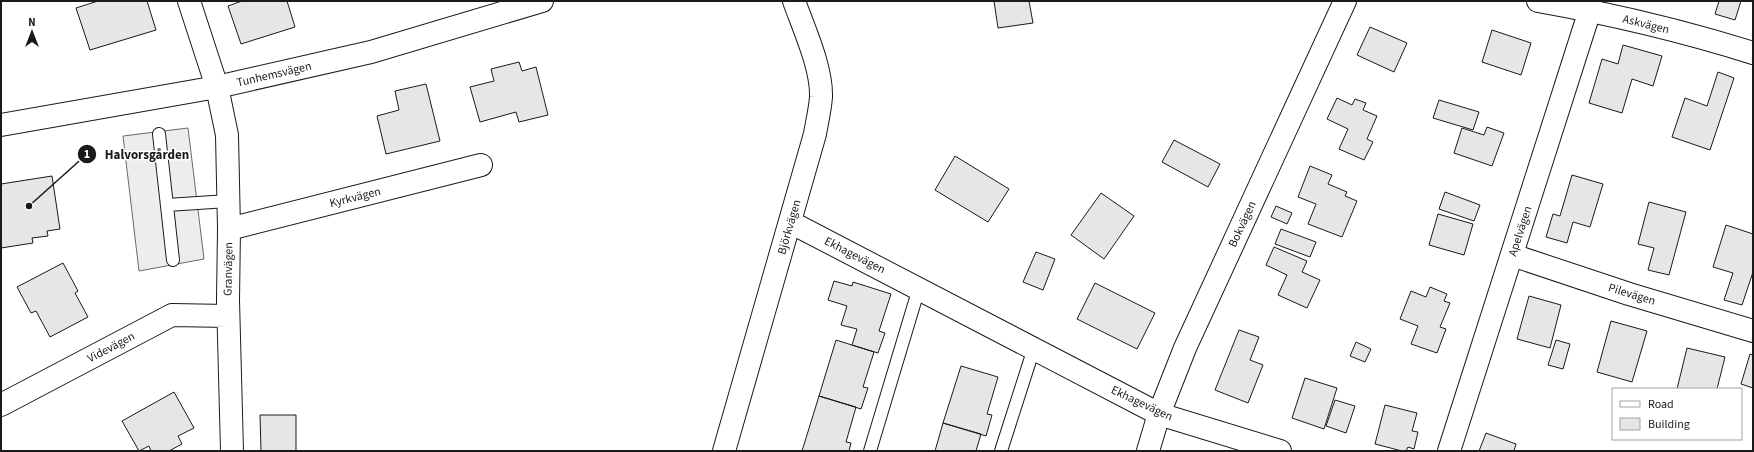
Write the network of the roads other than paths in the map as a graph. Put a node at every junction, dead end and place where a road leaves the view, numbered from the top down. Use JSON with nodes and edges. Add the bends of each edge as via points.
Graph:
{"nodes":[{"id":1,"x":189,"y":1,"type":"edge"},
{"id":2,"x":542,"y":1,"type":"edge"},
{"id":3,"x":794,"y":1,"type":"edge"},
{"id":4,"x":1345,"y":1,"type":"edge"},
{"id":5,"x":1538,"y":1,"type":"edge"},
{"id":6,"x":1590,"y":10,"type":"junction"},
{"id":7,"x":1753,"y":53,"type":"edge"},
{"id":8,"x":217,"y":87,"type":"junction"},
{"id":9,"x":1,"y":125,"type":"edge"},
{"id":10,"x":158,"y":134,"type":"dead end"},
{"id":11,"x":481,"y":165,"type":"dead end"},
{"id":12,"x":228,"y":201,"type":"junction"},
{"id":13,"x":167,"y":205,"type":"junction"},
{"id":14,"x":790,"y":222,"type":"junction"},
{"id":15,"x":229,"y":229,"type":"junction"},
{"id":16,"x":1512,"y":255,"type":"junction"},
{"id":17,"x":174,"y":260,"type":"dead end"},
{"id":18,"x":919,"y":288,"type":"junction"},
{"id":19,"x":228,"y":316,"type":"junction"},
{"id":20,"x":1753,"y":331,"type":"edge"},
{"id":21,"x":1034,"y":348,"type":"junction"},
{"id":22,"x":1,"y":405,"type":"edge"},
{"id":23,"x":1160,"y":414,"type":"junction"},
{"id":24,"x":232,"y":451,"type":"edge"},
{"id":25,"x":724,"y":451,"type":"edge"},
{"id":26,"x":870,"y":451,"type":"edge"},
{"id":27,"x":1001,"y":451,"type":"edge"},
{"id":28,"x":1148,"y":451,"type":"edge"},
{"id":29,"x":1280,"y":451,"type":"edge"},
{"id":30,"x":1449,"y":451,"type":"edge"}],
"edges":[{"from":1,"to":8,"type":"street","name":"Granvägen"},
{"from":2,"to":8,"type":"street","name":"Tunhemsvägen","via":[[371,52]]},
{"from":3,"to":14,"type":"street","name":"Björkvägen","via":[[812,52],[821,96],[815,134]]},
{"from":4,"to":23,"type":"street","name":"Bokvägen","via":[[1185,348]]},
{"from":5,"to":6,"type":"street","name":"Askvägen"},
{"from":6,"to":7,"type":"street","name":"Askvägen"},
{"from":6,"to":16,"type":"street","name":"Apelvägen"},
{"from":8,"to":9,"type":"street","name":"Tunhemsvägen"},
{"from":8,"to":12,"type":"street","name":"Granvägen","via":[[227,135]]},
{"from":10,"to":13,"type":"lane"},
{"from":11,"to":15,"type":"street","name":"Kyrkvägen"},
{"from":12,"to":13,"type":"lane"},
{"from":12,"to":15,"type":"street","name":"Granvägen"},
{"from":13,"to":17,"type":"lane"},
{"from":14,"to":18,"type":"street","name":"Ekhagevägen"},
{"from":14,"to":25,"type":"street","name":"Björkvägen"},
{"from":15,"to":19,"type":"street","name":"Granvägen"},
{"from":16,"to":20,"type":"street","name":"Pilevägen","via":[[1629,294]]},
{"from":16,"to":30,"type":"street","name":"Apelvägen"},
{"from":18,"to":21,"type":"street","name":"Ekhagevägen"},
{"from":18,"to":26,"type":"lane"},
{"from":19,"to":22,"type":"street","name":"Videvägen","via":[[172,316]]},
{"from":19,"to":24,"type":"street","name":"Granvägen"},
{"from":21,"to":23,"type":"street","name":"Ekhagevägen"},
{"from":21,"to":27,"type":"lane"},
{"from":23,"to":28,"type":"street","name":"Bokvägen"},
{"from":23,"to":29,"type":"street","name":"Ekhagevägen"}]}
